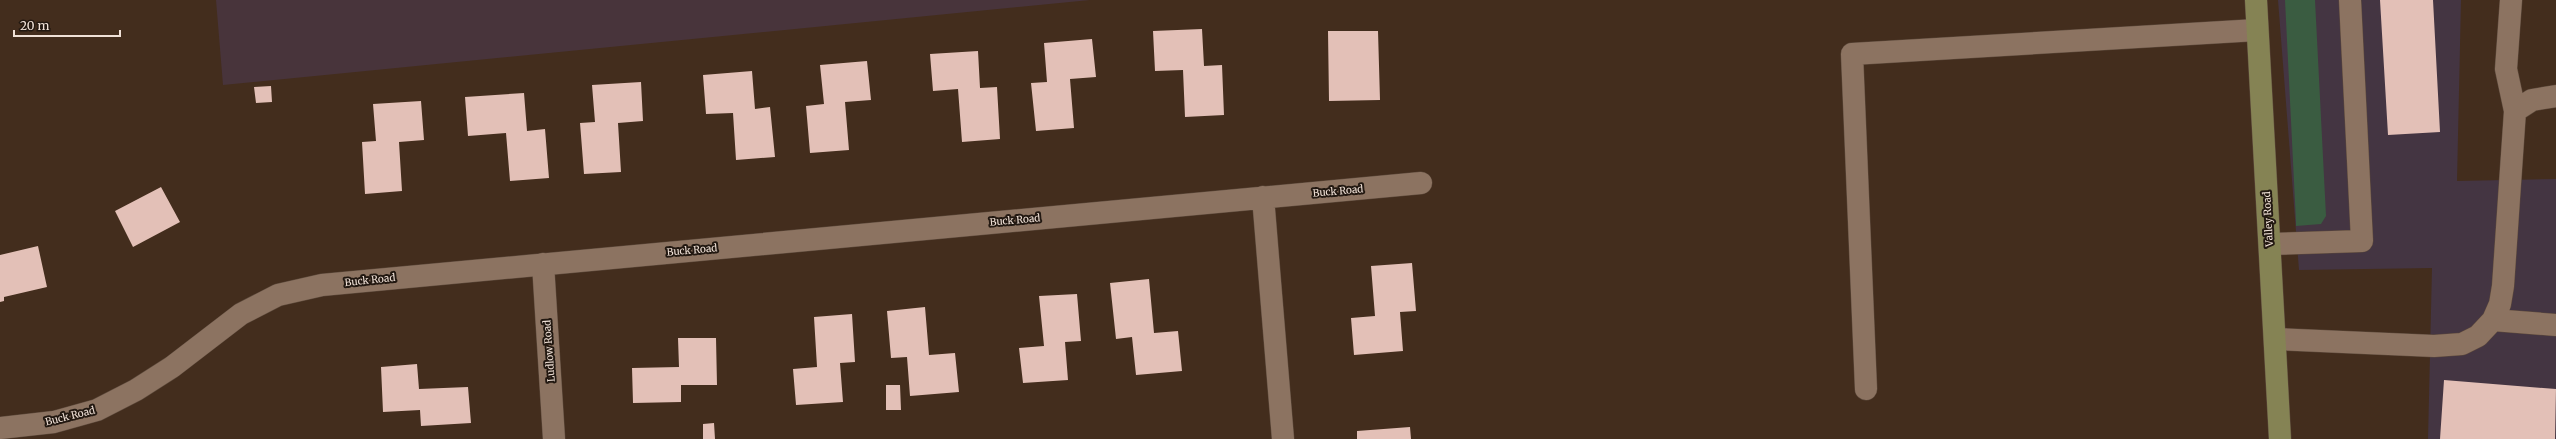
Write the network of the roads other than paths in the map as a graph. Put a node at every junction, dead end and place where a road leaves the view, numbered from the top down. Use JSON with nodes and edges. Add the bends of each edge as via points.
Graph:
{"nodes":[{"id":1,"x":2256,"y":0,"type":"edge"},
{"id":2,"x":2350,"y":0,"type":"edge"},
{"id":3,"x":2511,"y":0,"type":"edge"},
{"id":4,"x":2258,"y":30,"type":"junction"},
{"id":5,"x":2556,"y":96,"type":"edge"},
{"id":6,"x":2515,"y":111,"type":"junction"},
{"id":7,"x":1421,"y":183,"type":"dead end"},
{"id":8,"x":1263,"y":197,"type":"junction"},
{"id":9,"x":2270,"y":244,"type":"junction"},
{"id":10,"x":543,"y":264,"type":"junction"},
{"id":11,"x":2494,"y":320,"type":"junction"},
{"id":12,"x":2556,"y":325,"type":"edge"},
{"id":13,"x":2275,"y":339,"type":"junction"},
{"id":14,"x":1866,"y":388,"type":"dead end"},
{"id":15,"x":0,"y":428,"type":"edge"},
{"id":16,"x":554,"y":439,"type":"edge"},
{"id":17,"x":1283,"y":439,"type":"edge"},
{"id":18,"x":2280,"y":439,"type":"edge"}],
"edges":[{"from":1,"to":4,"type":"main road","name":"Valley Road"},
{"from":2,"to":9,"type":"street","via":[[2362,241]]},
{"from":3,"to":6,"type":"street","via":[[2506,68]]},
{"from":4,"to":9,"type":"main road","name":"Valley Road"},
{"from":4,"to":14,"type":"street","via":[[1852,54]]},
{"from":5,"to":6,"type":"street","via":[[2532,100]]},
{"from":6,"to":11,"type":"street","via":[[2503,286]]},
{"from":7,"to":8,"type":"street","name":"Buck Road"},
{"from":8,"to":10,"type":"street","name":"Buck Road"},
{"from":8,"to":17,"type":"street"},
{"from":9,"to":13,"type":"main road","name":"Valley Road"},
{"from":10,"to":15,"type":"street","name":"Buck Road","via":[[344,283],[278,295],[241,314],[172,367],[136,390],[97,410],[54,422]]},
{"from":10,"to":16,"type":"street","name":"Ludlow Road"},
{"from":11,"to":12,"type":"street"},
{"from":11,"to":13,"type":"street","via":[[2478,336],[2462,344],[2434,346]]},
{"from":13,"to":18,"type":"main road","name":"Valley Road"}]}
